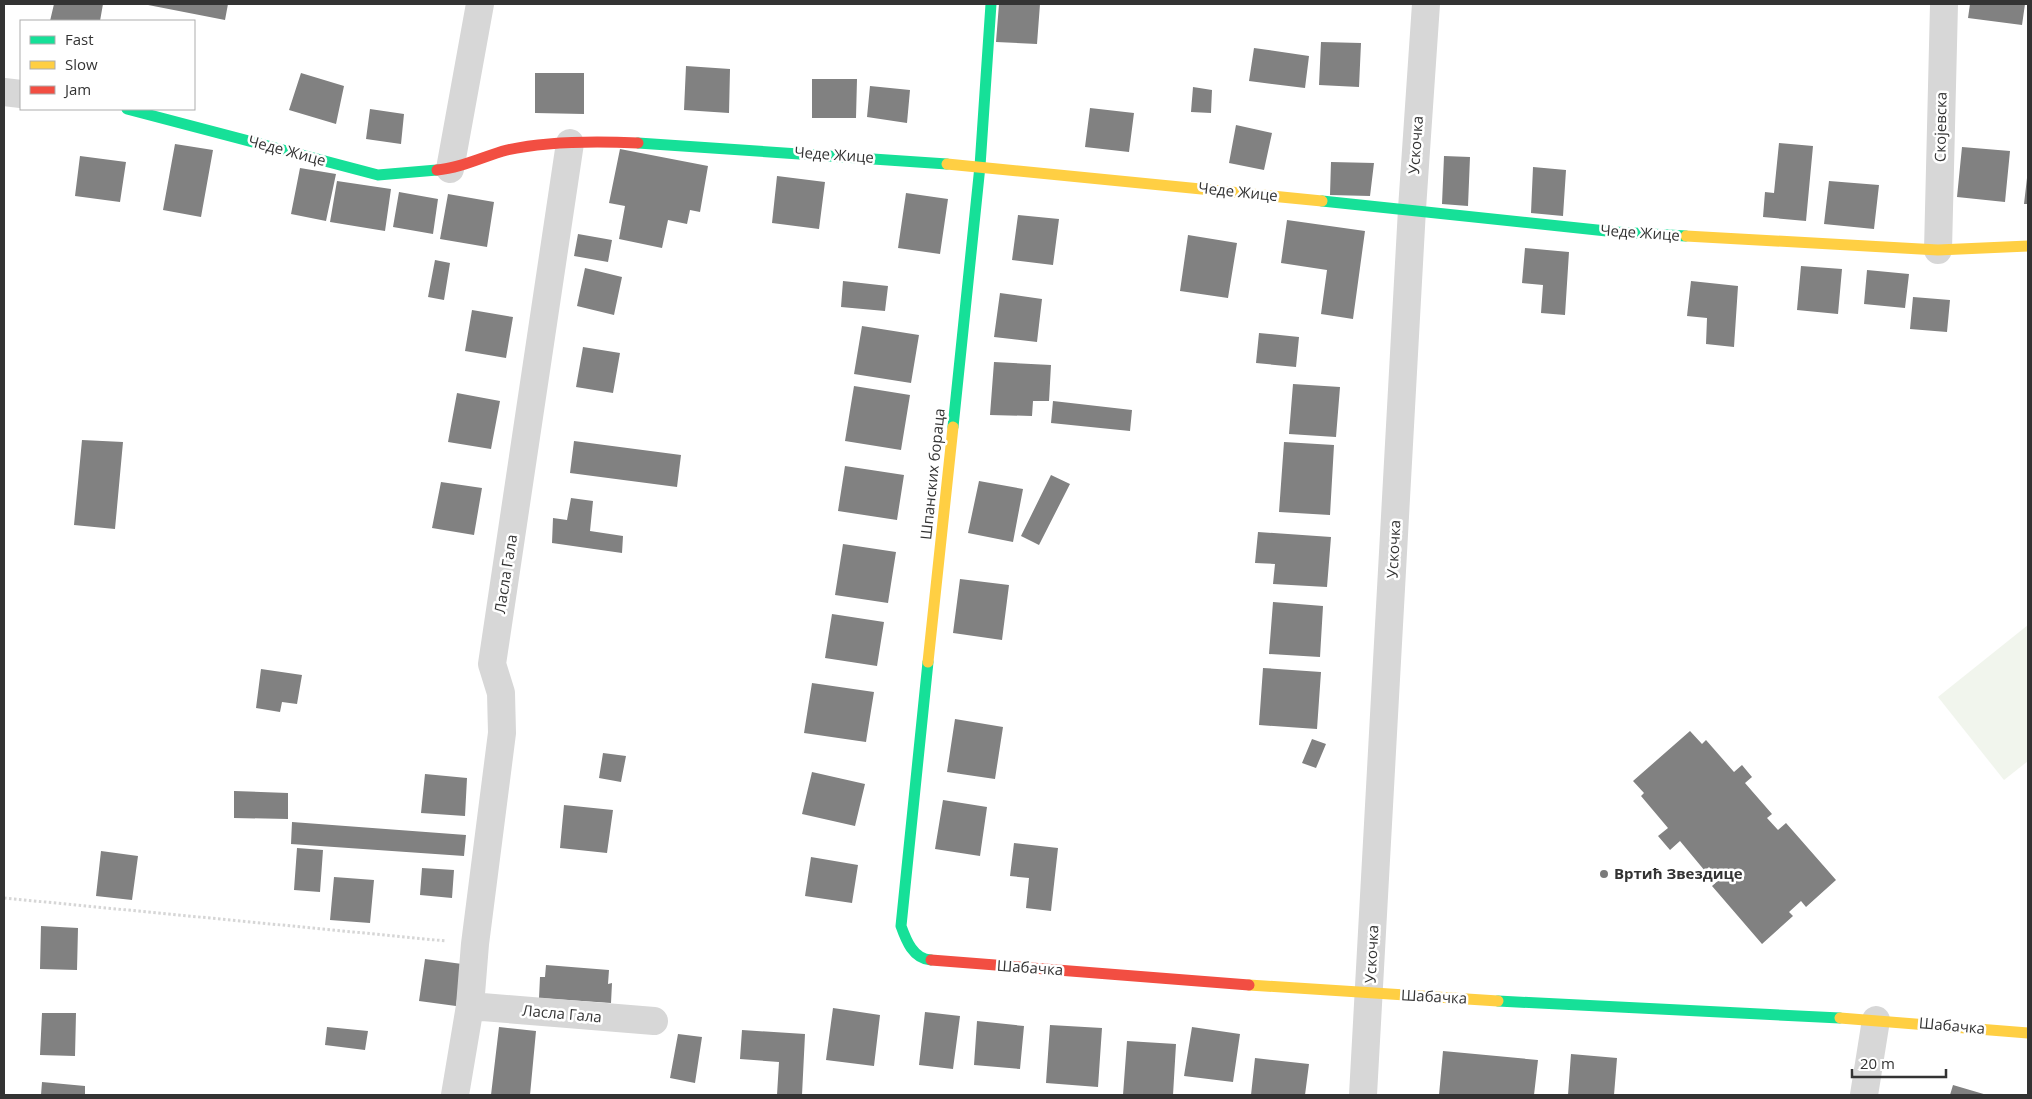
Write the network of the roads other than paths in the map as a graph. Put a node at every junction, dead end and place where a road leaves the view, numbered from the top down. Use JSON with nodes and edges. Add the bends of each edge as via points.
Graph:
{"nodes":[{"id":1,"x":480,"y":4,"type":"edge"},
{"id":2,"x":991,"y":4,"type":"edge"},
{"id":3,"x":1426,"y":4,"type":"edge"},
{"id":4,"x":1944,"y":4,"type":"edge"},
{"id":5,"x":4,"y":92,"type":"edge"},
{"id":6,"x":20,"y":94,"type":"edge"},
{"id":7,"x":132,"y":110,"type":"edge"},
{"id":8,"x":570,"y":143,"type":"junction"},
{"id":9,"x":980,"y":166,"type":"junction"},
{"id":10,"x":450,"y":169,"type":"junction"},
{"id":11,"x":1412,"y":209,"type":"junction"},
{"id":12,"x":2028,"y":246,"type":"edge"},
{"id":13,"x":1938,"y":250,"type":"junction"},
{"id":14,"x":908,"y":946,"type":"joint"},
{"id":15,"x":1370,"y":994,"type":"junction"},
{"id":16,"x":470,"y":1006,"type":"junction"},
{"id":17,"x":1876,"y":1020,"type":"junction"},
{"id":18,"x":654,"y":1021,"type":"dead end"},
{"id":19,"x":2028,"y":1033,"type":"edge"},
{"id":20,"x":455,"y":1095,"type":"edge"},
{"id":21,"x":1363,"y":1095,"type":"edge"},
{"id":22,"x":1864,"y":1095,"type":"edge"}],
"edges":[{"from":1,"to":10,"type":"street"},
{"from":2,"to":9,"type":"street","name":"Шпанских бораца"},
{"from":3,"to":11,"type":"street","name":"Ускочка"},
{"from":4,"to":13,"type":"street","name":"Скојевска"},
{"from":5,"to":6,"type":"street"},
{"from":7,"to":10,"type":"street","name":"Чеде Жице","via":[[378,174]]},
{"from":8,"to":9,"type":"street","name":"Чеде Жице","via":[[776,150]]},
{"from":8,"to":10,"type":"street","name":"Чеде Жице","via":[[508,150]]},
{"from":8,"to":16,"type":"street","name":"Ласла Гала","via":[[492,664],[502,693],[502,732]]},
{"from":9,"to":11,"type":"street","name":"Чеде Жице"},
{"from":9,"to":14,"type":"street","name":"Шпанских бораца","via":[[900,926]]},
{"from":11,"to":13,"type":"street","name":"Чеде Жице","via":[[1616,232]]},
{"from":11,"to":15,"type":"street","name":"Ускочка"},
{"from":12,"to":13,"type":"street","name":"Чеде Жице"},
{"from":14,"to":15,"type":"street","name":"Шабачка","via":[[925,960]]},
{"from":15,"to":17,"type":"street","name":"Шабачка"},
{"from":15,"to":21,"type":"street","name":"Ускочка"},
{"from":16,"to":18,"type":"street","name":"Ласла Гала"},
{"from":16,"to":20,"type":"street","name":"Ласла Гала"},
{"from":17,"to":19,"type":"street","name":"Шабачка"},
{"from":17,"to":22,"type":"street"}]}
